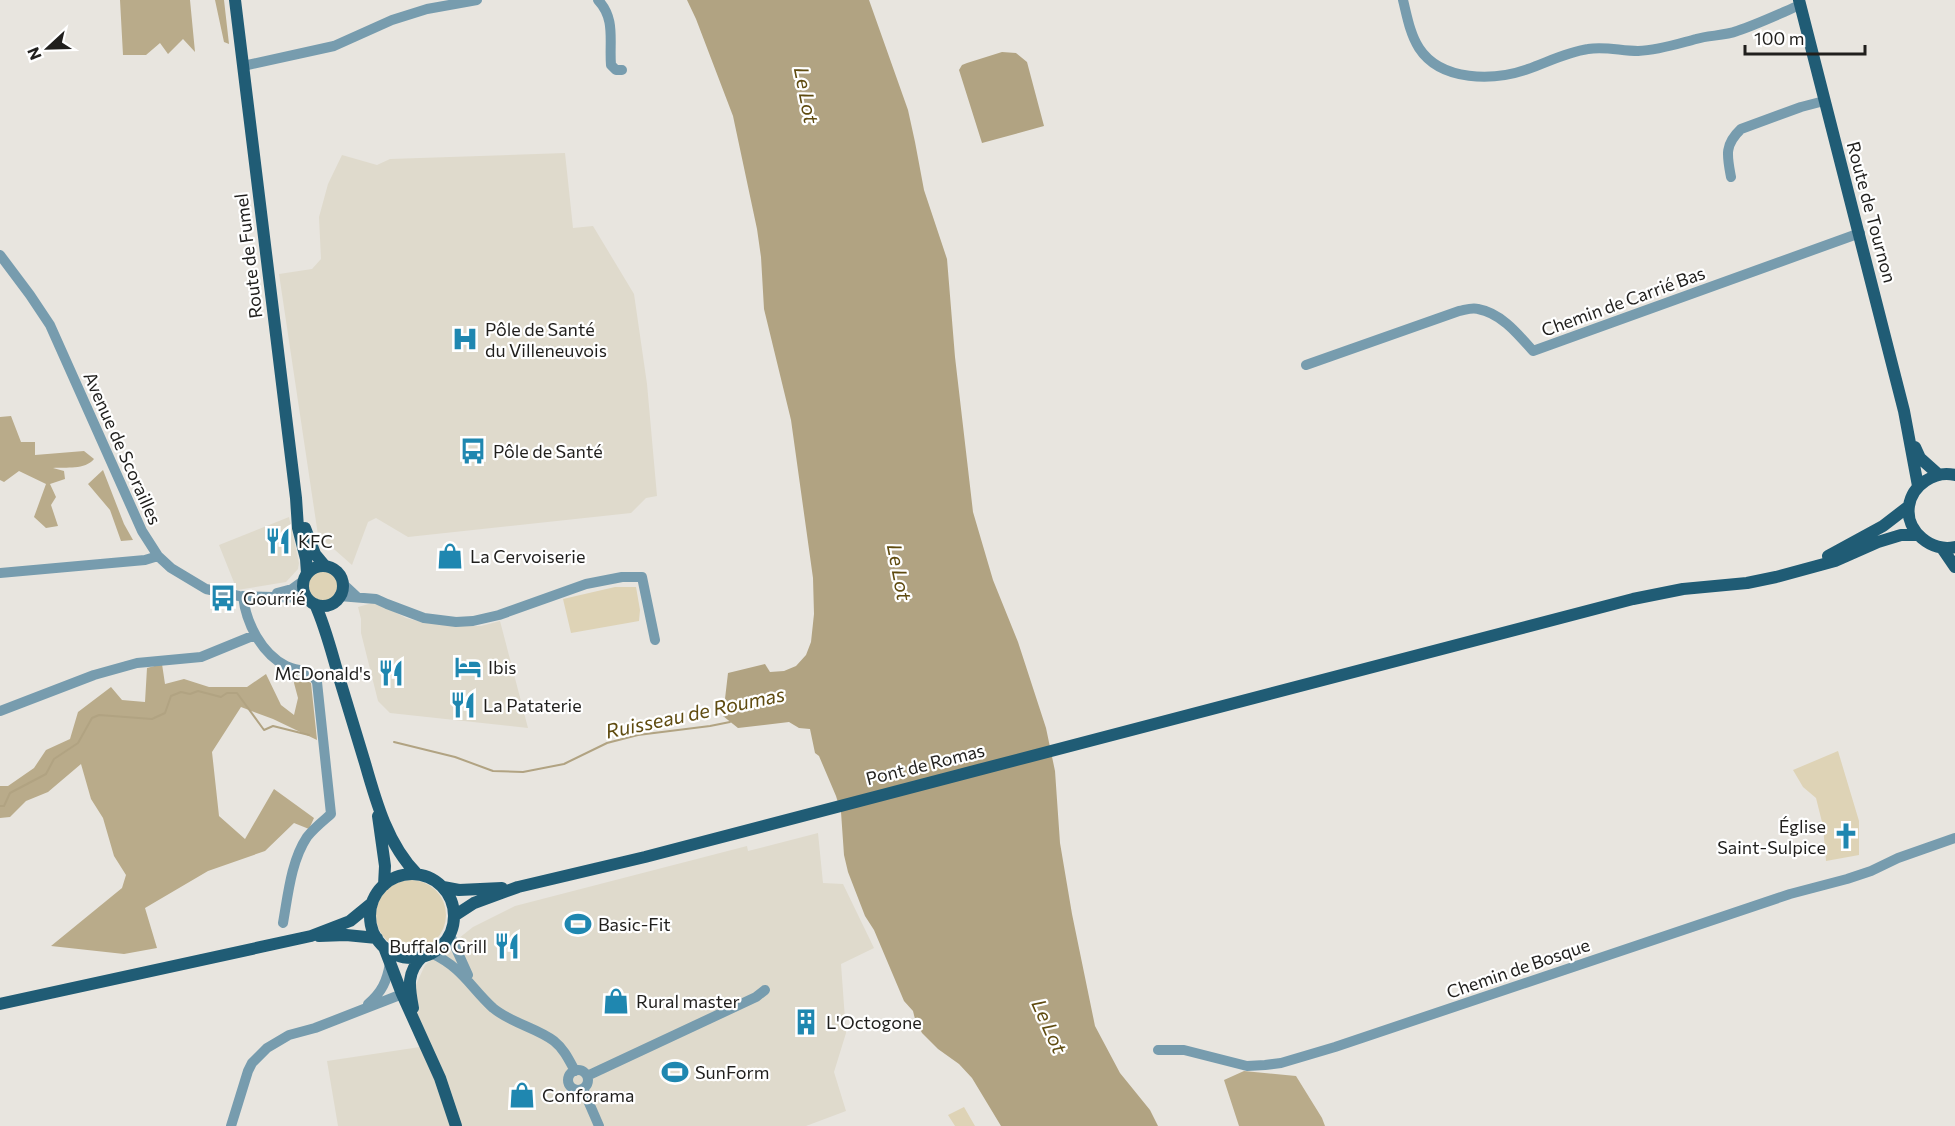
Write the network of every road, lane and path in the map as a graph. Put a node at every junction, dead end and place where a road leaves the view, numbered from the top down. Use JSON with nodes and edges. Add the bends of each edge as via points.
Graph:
{"nodes":[{"id":1,"x":235,"y":0,"type":"edge"},
{"id":2,"x":477,"y":0,"type":"edge"},
{"id":3,"x":598,"y":0,"type":"edge"},
{"id":4,"x":1403,"y":0,"type":"edge"},
{"id":5,"x":1799,"y":2,"type":"edge"},
{"id":6,"x":243,"y":66,"type":"junction"},
{"id":7,"x":622,"y":70,"type":"dead end"},
{"id":8,"x":1824,"y":101,"type":"junction"},
{"id":9,"x":1731,"y":177,"type":"dead end"},
{"id":10,"x":1860,"y":233,"type":"junction"},
{"id":11,"x":0,"y":255,"type":"edge"},
{"id":12,"x":1306,"y":365,"type":"dead end"},
{"id":13,"x":1909,"y":433,"type":"junction"},
{"id":14,"x":1939,"y":475,"type":"junction"},
{"id":15,"x":1955,"y":475,"type":"edge"},
{"id":16,"x":1918,"y":486,"type":"junction"},
{"id":17,"x":1909,"y":506,"type":"junction"},
{"id":18,"x":296,"y":508,"type":"junction"},
{"id":19,"x":1918,"y":535,"type":"junction"},
{"id":20,"x":1949,"y":548,"type":"edge"},
{"id":21,"x":158,"y":555,"type":"junction"},
{"id":22,"x":325,"y":566,"type":"junction"},
{"id":23,"x":1955,"y":567,"type":"edge"},
{"id":24,"x":1801,"y":571,"type":"junction"},
{"id":25,"x":0,"y":573,"type":"edge"},
{"id":26,"x":305,"y":577,"type":"junction"},
{"id":27,"x":342,"y":583,"type":"junction"},
{"id":28,"x":261,"y":596,"type":"junction"},
{"id":29,"x":243,"y":597,"type":"junction"},
{"id":30,"x":357,"y":597,"type":"junction"},
{"id":31,"x":336,"y":600,"type":"junction"},
{"id":32,"x":311,"y":601,"type":"junction"},
{"id":33,"x":255,"y":635,"type":"junction"},
{"id":34,"x":655,"y":640,"type":"dead end"},
{"id":35,"x":331,"y":649,"type":"junction"},
{"id":36,"x":0,"y":711,"type":"edge"},
{"id":37,"x":375,"y":797,"type":"junction"},
{"id":38,"x":1955,"y":838,"type":"edge"},
{"id":39,"x":417,"y":874,"type":"junction"},
{"id":40,"x":384,"y":885,"type":"junction"},
{"id":41,"x":518,"y":887,"type":"junction"},
{"id":42,"x":443,"y":888,"type":"junction"},
{"id":43,"x":372,"y":903,"type":"junction"},
{"id":44,"x":454,"y":916,"type":"junction"},
{"id":45,"x":283,"y":923,"type":"dead end"},
{"id":46,"x":450,"y":935,"type":"junction"},
{"id":47,"x":312,"y":936,"type":"junction"},
{"id":48,"x":380,"y":942,"type":"junction"},
{"id":49,"x":427,"y":955,"type":"junction"},
{"id":50,"x":390,"y":963,"type":"junction"},
{"id":51,"x":472,"y":983,"type":"junction"},
{"id":52,"x":765,"y":990,"type":"dead end"},
{"id":53,"x":406,"y":993,"type":"junction"},
{"id":54,"x":0,"y":1004,"type":"edge"},
{"id":55,"x":358,"y":1011,"type":"junction"},
{"id":56,"x":1158,"y":1050,"type":"dead end"},
{"id":57,"x":575,"y":1071,"type":"junction"},
{"id":58,"x":587,"y":1076,"type":"junction"},
{"id":59,"x":583,"y":1089,"type":"junction"},
{"id":60,"x":231,"y":1126,"type":"edge"},
{"id":61,"x":456,"y":1126,"type":"edge"},
{"id":62,"x":599,"y":1126,"type":"edge"}],
"edges":[{"from":1,"to":6,"type":"main road","name":"Route de Fumel"},
{"from":2,"to":6,"type":"street","via":[[392,20],[334,46]]},
{"from":3,"to":7,"type":"street","via":[[610,19],[611,65]]},
{"from":4,"to":5,"type":"street","via":[[1415,39],[1428,59],[1444,69],[1472,76],[1503,76],[1597,47],[1639,51],[1677,46],[1734,32]]},
{"from":5,"to":8,"type":"main road","name":"Route de Tournon"},
{"from":6,"to":18,"type":"main road","name":"Route de Fumel"},
{"from":8,"to":9,"type":"street","via":[[1741,129],[1729,145]]},
{"from":8,"to":10,"type":"main road","name":"Route de Tournon"},
{"from":10,"to":12,"type":"street","name":"Chemin de Carrié Bas","via":[[1533,351],[1513,328],[1492,313],[1476,308]]},
{"from":10,"to":13,"type":"main road","name":"Route de Tournon"},
{"from":11,"to":21,"type":"street","name":"Avenue de Scorailles","via":[[50,325],[142,531]]},
{"from":13,"to":14,"type":"main road","via":[[1920,458]]},
{"from":13,"to":16,"type":"main road"},
{"from":14,"to":15,"type":"main road"},
{"from":14,"to":16,"type":"main road"},
{"from":16,"to":17,"type":"main road"},
{"from":17,"to":19,"type":"main road","via":[[1910,522]]},
{"from":17,"to":24,"type":"main road","via":[[1883,526]]},
{"from":18,"to":22,"type":"main road","name":"Route de Fumel","via":[[315,554]]},
{"from":18,"to":26,"type":"main road","name":"Route de Fumel","via":[[306,559]]},
{"from":19,"to":20,"type":"main road","via":[[1930,545]]},
{"from":19,"to":24,"type":"main road","via":[[1878,542]]},
{"from":20,"to":23,"type":"main road"},
{"from":21,"to":25,"type":"street","via":[[145,560]]},
{"from":21,"to":29,"type":"street","name":"Avenue de Scorailles","via":[[178,573],[206,589]]},
{"from":22,"to":26,"type":"main road","via":[[318,566]]},
{"from":22,"to":27,"type":"main road","via":[[335,570]]},
{"from":24,"to":41,"type":"main road","name":"Pont de Romas","via":[[1633,599]]},
{"from":26,"to":28,"type":"street","name":"Avenue de Scorailles","via":[[292,589]]},
{"from":26,"to":32,"type":"main road","via":[[303,589]]},
{"from":27,"to":30,"type":"street"},
{"from":27,"to":31,"type":"main road"},
{"from":28,"to":29,"type":"street","name":"Avenue de Scorailles"},
{"from":28,"to":32,"type":"street","name":"Avenue de Scorailles"},
{"from":29,"to":33,"type":"street"},
{"from":30,"to":31,"type":"street"},
{"from":30,"to":34,"type":"street","via":[[376,599],[424,618],[473,621],[586,584],[622,577],[642,578]]},
{"from":31,"to":32,"type":"main road","via":[[324,606]]},
{"from":31,"to":35,"type":"main road","via":[[330,618]]},
{"from":32,"to":35,"type":"main road"},
{"from":33,"to":36,"type":"street","via":[[201,657],[137,663],[94,675]]},
{"from":33,"to":45,"type":"street","via":[[282,664],[312,674],[317,682],[331,814],[307,838],[300,852]]},
{"from":35,"to":37,"type":"main road"},
{"from":37,"to":39,"type":"main road","via":[[395,846]]},
{"from":37,"to":40,"type":"main road"},
{"from":38,"to":56,"type":"street","name":"Chemin de Bosque","via":[[1848,879],[1790,894],[1281,1063],[1247,1066],[1184,1050]]},
{"from":39,"to":40,"type":"main road","via":[[405,874]]},
{"from":39,"to":42,"type":"main road"},
{"from":40,"to":43,"type":"main road"},
{"from":41,"to":42,"type":"main road"},
{"from":41,"to":44,"type":"main road","via":[[474,903]]},
{"from":42,"to":44,"type":"main road"},
{"from":43,"to":47,"type":"main road","via":[[350,921]]},
{"from":43,"to":48,"type":"main road","via":[[372,927]]},
{"from":44,"to":46,"type":"main road"},
{"from":46,"to":49,"type":"main road"},
{"from":46,"to":51,"type":"street"},
{"from":47,"to":48,"type":"main road","via":[[346,935]]},
{"from":47,"to":54,"type":"main road"},
{"from":48,"to":49,"type":"main road","via":[[404,957]]},
{"from":48,"to":50,"type":"main road"},
{"from":49,"to":51,"type":"street","via":[[453,965]]},
{"from":49,"to":53,"type":"main road","via":[[412,969]]},
{"from":50,"to":53,"type":"main road"},
{"from":50,"to":55,"type":"street","via":[[381,992]]},
{"from":51,"to":57,"type":"street","via":[[494,1008],[553,1040]]},
{"from":52,"to":58,"type":"street","via":[[756,998]]},
{"from":53,"to":55,"type":"street"},
{"from":53,"to":61,"type":"main road"},
{"from":55,"to":60,"type":"street","via":[[289,1035],[267,1048],[248,1071]]},
{"from":57,"to":58,"type":"street","via":[[581,1070]]},
{"from":57,"to":59,"type":"street","via":[[569,1084],[573,1089]]},
{"from":58,"to":59,"type":"street"},
{"from":59,"to":62,"type":"street"}]}
